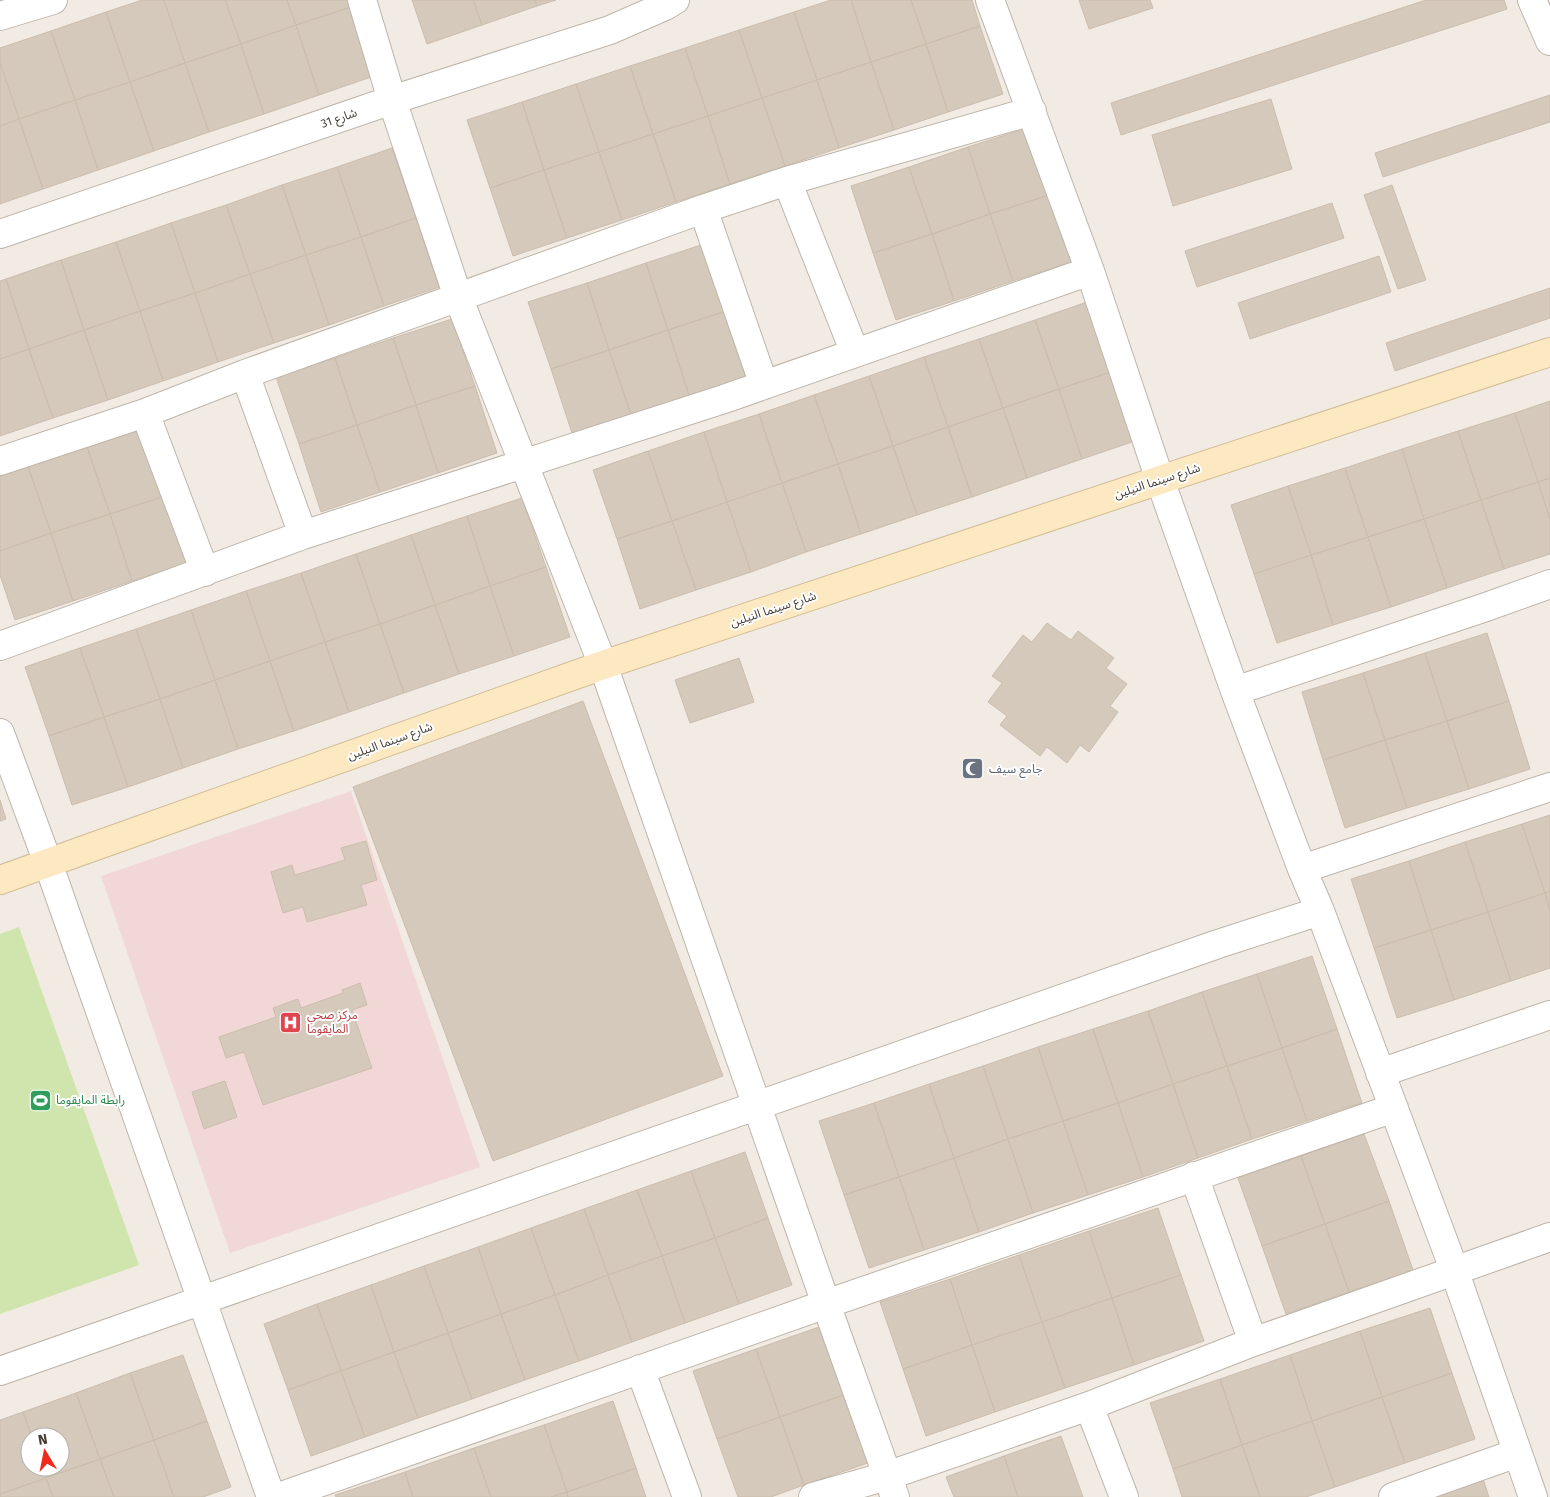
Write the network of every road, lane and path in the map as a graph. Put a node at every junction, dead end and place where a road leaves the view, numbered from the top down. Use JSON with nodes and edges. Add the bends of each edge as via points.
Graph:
{"nodes":[{"id":1,"x":53,"y":0,"type":"edge"},
{"id":2,"x":362,"y":0,"type":"edge"},
{"id":3,"x":676,"y":0,"type":"edge"},
{"id":4,"x":990,"y":0,"type":"edge"},
{"id":5,"x":1532,"y":0,"type":"edge"},
{"id":6,"x":4,"y":10,"type":"edge"},
{"id":7,"x":1550,"y":41,"type":"edge"},
{"id":8,"x":392,"y":100,"type":"junction"},
{"id":9,"x":1032,"y":111,"type":"junction"},
{"id":10,"x":787,"y":181,"type":"junction"},
{"id":11,"x":703,"y":209,"type":"junction"},
{"id":12,"x":0,"y":234,"type":"edge"},
{"id":13,"x":1090,"y":271,"type":"junction"},
{"id":14,"x":458,"y":297,"type":"junction"},
{"id":15,"x":1550,"y":352,"type":"edge"},
{"id":16,"x":855,"y":353,"type":"junction"},
{"id":17,"x":245,"y":374,"type":"junction"},
{"id":18,"x":764,"y":384,"type":"junction"},
{"id":19,"x":146,"y":412,"type":"junction"},
{"id":20,"x":0,"y":461,"type":"edge"},
{"id":21,"x":523,"y":464,"type":"junction"},
{"id":22,"x":1160,"y":480,"type":"junction"},
{"id":23,"x":303,"y":535,"type":"junction"},
{"id":24,"x":205,"y":572,"type":"junction"},
{"id":25,"x":1550,"y":584,"type":"edge"},
{"id":26,"x":0,"y":646,"type":"edge"},
{"id":27,"x":603,"y":665,"type":"junction"},
{"id":28,"x":1234,"y":691,"type":"junction"},
{"id":29,"x":0,"y":733,"type":"edge"},
{"id":30,"x":1550,"y":787,"type":"edge"},
{"id":31,"x":48,"y":863,"type":"junction"},
{"id":32,"x":1302,"y":869,"type":"junction"},
{"id":33,"x":0,"y":880,"type":"edge"},
{"id":34,"x":1320,"y":911,"type":"junction"},
{"id":35,"x":1550,"y":1015,"type":"edge"},
{"id":36,"x":1380,"y":1073,"type":"junction"},
{"id":37,"x":757,"y":1105,"type":"junction"},
{"id":38,"x":1394,"y":1108,"type":"junction"},
{"id":39,"x":1194,"y":1176,"type":"junction"},
{"id":40,"x":1550,"y":1237,"type":"edge"},
{"id":41,"x":1455,"y":1272,"type":"junction"},
{"id":42,"x":202,"y":1300,"type":"junction"},
{"id":43,"x":826,"y":1304,"type":"junction"},
{"id":44,"x":1254,"y":1342,"type":"junction"},
{"id":45,"x":640,"y":1370,"type":"junction"},
{"id":46,"x":0,"y":1371,"type":"edge"},
{"id":47,"x":1089,"y":1406,"type":"junction"},
{"id":48,"x":1517,"y":1453,"type":"junction"},
{"id":49,"x":891,"y":1486,"type":"edge"},
{"id":50,"x":271,"y":1497,"type":"edge"},
{"id":51,"x":279,"y":1497,"type":"edge"},
{"id":52,"x":687,"y":1497,"type":"edge"},
{"id":53,"x":813,"y":1497,"type":"edge"},
{"id":54,"x":1124,"y":1497,"type":"edge"},
{"id":55,"x":1393,"y":1497,"type":"edge"},
{"id":56,"x":1533,"y":1497,"type":"edge"}],
"edges":[{"from":1,"to":6,"type":"street"},
{"from":2,"to":8,"type":"street"},
{"from":3,"to":8,"type":"street","name":"شارع 31","via":[[610,30]]},
{"from":4,"to":9,"type":"street"},
{"from":5,"to":7,"type":"street"},
{"from":8,"to":12,"type":"street","name":"شارع 31"},
{"from":8,"to":14,"type":"street"},
{"from":9,"to":10,"type":"street"},
{"from":9,"to":13,"type":"street"},
{"from":10,"to":11,"type":"street"},
{"from":10,"to":16,"type":"street"},
{"from":11,"to":14,"type":"street"},
{"from":11,"to":18,"type":"street"},
{"from":13,"to":16,"type":"street"},
{"from":13,"to":22,"type":"street"},
{"from":14,"to":17,"type":"street"},
{"from":14,"to":21,"type":"street"},
{"from":15,"to":22,"type":"street","name":"شارع سينما النيلين"},
{"from":16,"to":18,"type":"street"},
{"from":17,"to":19,"type":"street"},
{"from":17,"to":23,"type":"street"},
{"from":18,"to":21,"type":"street"},
{"from":19,"to":20,"type":"street"},
{"from":19,"to":24,"type":"street"},
{"from":21,"to":23,"type":"street"},
{"from":21,"to":27,"type":"street"},
{"from":22,"to":27,"type":"street","name":"شارع سينما النيلين"},
{"from":22,"to":28,"type":"street"},
{"from":23,"to":24,"type":"street"},
{"from":24,"to":26,"type":"street"},
{"from":25,"to":28,"type":"street"},
{"from":27,"to":31,"type":"street","name":"شارع سينما النيلين"},
{"from":27,"to":37,"type":"street"},
{"from":28,"to":32,"type":"street"},
{"from":29,"to":31,"type":"street"},
{"from":30,"to":32,"type":"street"},
{"from":31,"to":33,"type":"street","name":"شارع سينما النيلين"},
{"from":31,"to":42,"type":"street"},
{"from":32,"to":34,"type":"street"},
{"from":34,"to":36,"type":"street"},
{"from":34,"to":37,"type":"street"},
{"from":35,"to":36,"type":"street"},
{"from":36,"to":38,"type":"street"},
{"from":37,"to":42,"type":"street"},
{"from":37,"to":43,"type":"street"},
{"from":38,"to":39,"type":"street"},
{"from":38,"to":41,"type":"street"},
{"from":39,"to":43,"type":"street"},
{"from":39,"to":44,"type":"street"},
{"from":40,"to":41,"type":"street"},
{"from":41,"to":44,"type":"street"},
{"from":41,"to":48,"type":"street"},
{"from":42,"to":46,"type":"street"},
{"from":42,"to":50,"type":"street"},
{"from":43,"to":45,"type":"street"},
{"from":43,"to":49,"type":"street"},
{"from":44,"to":47,"type":"street"},
{"from":45,"to":51,"type":"street"},
{"from":45,"to":52,"type":"street"},
{"from":47,"to":49,"type":"street"},
{"from":47,"to":54,"type":"street"},
{"from":48,"to":55,"type":"street"},
{"from":48,"to":56,"type":"street"},
{"from":49,"to":53,"type":"street"}]}
